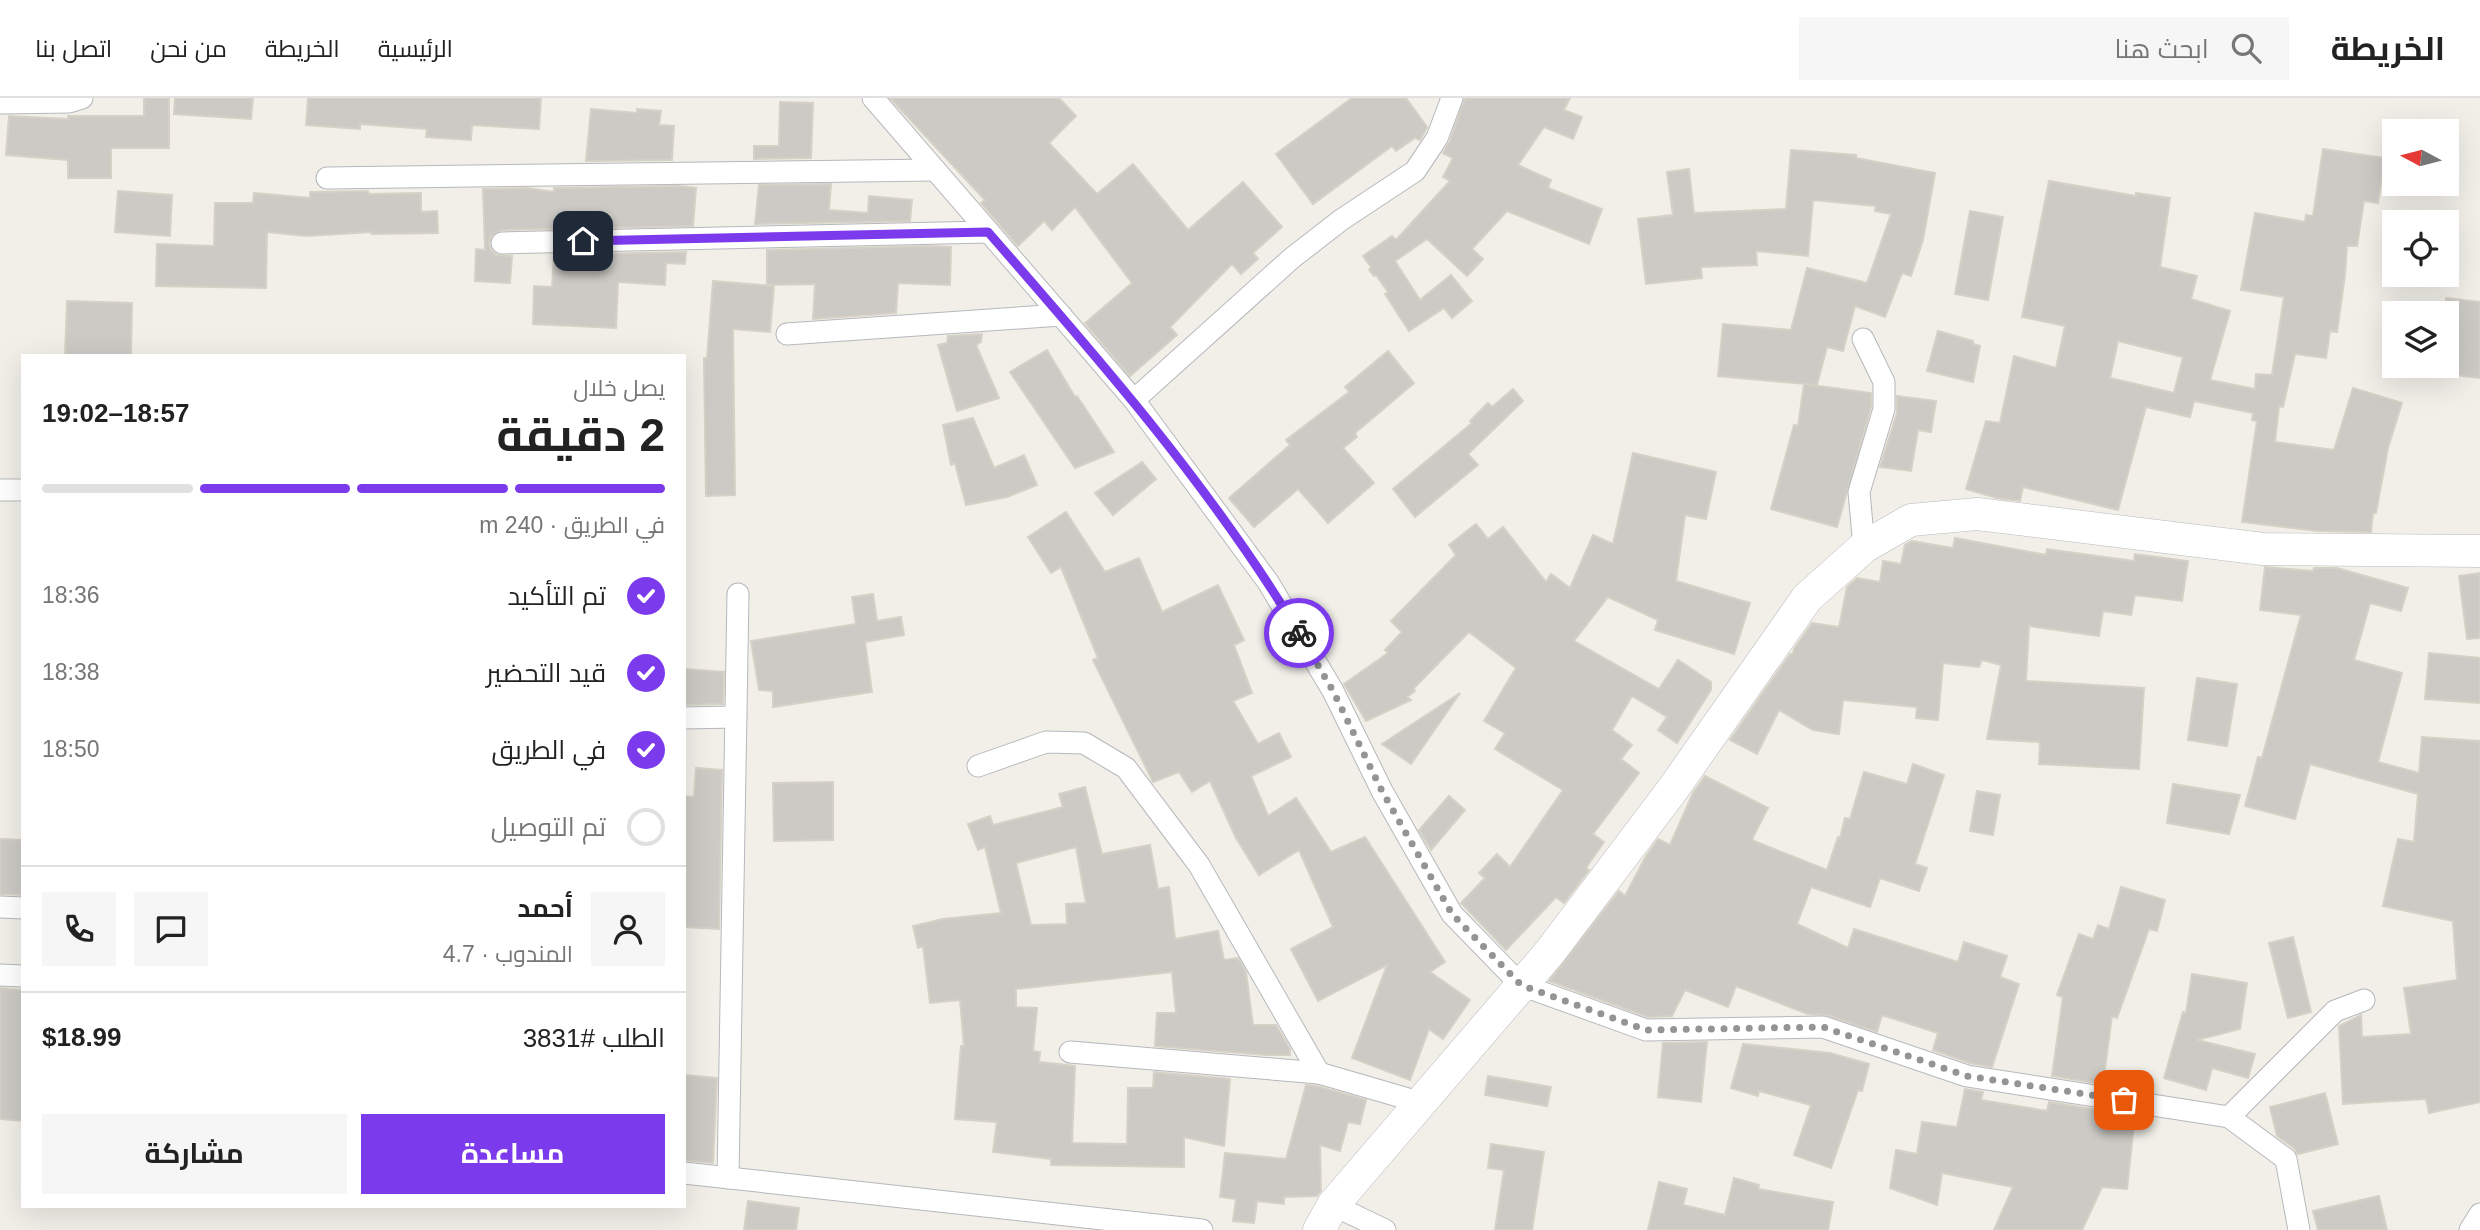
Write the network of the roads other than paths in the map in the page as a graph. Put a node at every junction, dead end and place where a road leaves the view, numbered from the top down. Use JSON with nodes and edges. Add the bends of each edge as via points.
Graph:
{"nodes":[{"id":1,"x":82,"y":98,"type":"edge"},
{"id":2,"x":873,"y":98,"type":"edge"},
{"id":3,"x":1452,"y":98,"type":"edge"},
{"id":4,"x":0,"y":103,"type":"edge"},
{"id":5,"x":935,"y":170,"type":"junction"},
{"id":6,"x":327,"y":178,"type":"dead end"},
{"id":7,"x":988,"y":232,"type":"junction"},
{"id":8,"x":502,"y":243,"type":"dead end"},
{"id":9,"x":1061,"y":315,"type":"junction"},
{"id":10,"x":787,"y":334,"type":"dead end"},
{"id":11,"x":1863,"y":339,"type":"dead end"},
{"id":12,"x":1134,"y":400,"type":"junction"},
{"id":13,"x":0,"y":490,"type":"edge"},
{"id":14,"x":21,"y":490,"type":"edge"},
{"id":15,"x":1864,"y":547,"type":"junction"},
{"id":16,"x":2480,"y":551,"type":"edge"},
{"id":17,"x":738,"y":594,"type":"dead end"},
{"id":18,"x":736,"y":716,"type":"junction"},
{"id":19,"x":686,"y":718,"type":"edge"},
{"id":20,"x":978,"y":766,"type":"dead end"},
{"id":21,"x":0,"y":907,"type":"edge"},
{"id":22,"x":21,"y":908,"type":"edge"},
{"id":23,"x":0,"y":975,"type":"edge"},
{"id":24,"x":21,"y":976,"type":"edge"},
{"id":25,"x":1521,"y":985,"type":"junction"},
{"id":26,"x":2364,"y":1000,"type":"dead end"},
{"id":27,"x":1070,"y":1052,"type":"dead end"},
{"id":28,"x":1319,"y":1073,"type":"junction"},
{"id":29,"x":1422,"y":1103,"type":"junction"},
{"id":30,"x":2229,"y":1117,"type":"junction"},
{"id":31,"x":686,"y":1172,"type":"edge"},
{"id":32,"x":728,"y":1178,"type":"junction"},
{"id":33,"x":2480,"y":1214,"type":"edge"},
{"id":34,"x":1326,"y":1217,"type":"edge"},
{"id":35,"x":1202,"y":1230,"type":"edge"},
{"id":36,"x":1385,"y":1230,"type":"edge"},
{"id":37,"x":2300,"y":1230,"type":"edge"},
{"id":38,"x":2470,"y":1230,"type":"edge"}],
"edges":[{"from":1,"to":4,"type":"street"},
{"from":2,"to":5,"type":"street"},
{"from":3,"to":12,"type":"street","via":[[1437,138],[1415,172],[1292,258]]},
{"from":5,"to":6,"type":"street"},
{"from":5,"to":7,"type":"street"},
{"from":7,"to":8,"type":"street"},
{"from":7,"to":9,"type":"street"},
{"from":9,"to":10,"type":"street"},
{"from":9,"to":12,"type":"street"},
{"from":11,"to":15,"type":"street","via":[[1884,382],[1884,408],[1859,492]]},
{"from":12,"to":25,"type":"street","via":[[1268,582],[1333,691],[1382,791],[1452,914]]},
{"from":13,"to":14,"type":"street"},
{"from":15,"to":16,"type":"street","via":[[1911,520],[1977,514],[2263,549]]},
{"from":15,"to":25,"type":"street","via":[[1807,598],[1673,789]]},
{"from":17,"to":18,"type":"street"},
{"from":18,"to":19,"type":"street"},
{"from":18,"to":32,"type":"street"},
{"from":20,"to":28,"type":"street","via":[[1046,742],[1084,743],[1126,768],[1199,865]]},
{"from":21,"to":22,"type":"street"},
{"from":23,"to":24,"type":"street"},
{"from":25,"to":29,"type":"street"},
{"from":25,"to":30,"type":"street","via":[[1646,1030],[1823,1027],[1967,1076]]},
{"from":26,"to":30,"type":"street","via":[[2335,1011]]},
{"from":27,"to":28,"type":"street"},
{"from":28,"to":29,"type":"street"},
{"from":29,"to":34,"type":"street"},
{"from":30,"to":37,"type":"street","via":[[2286,1159]]},
{"from":31,"to":32,"type":"street"},
{"from":32,"to":35,"type":"street"},
{"from":33,"to":38,"type":"street"},
{"from":34,"to":36,"type":"street"}]}
